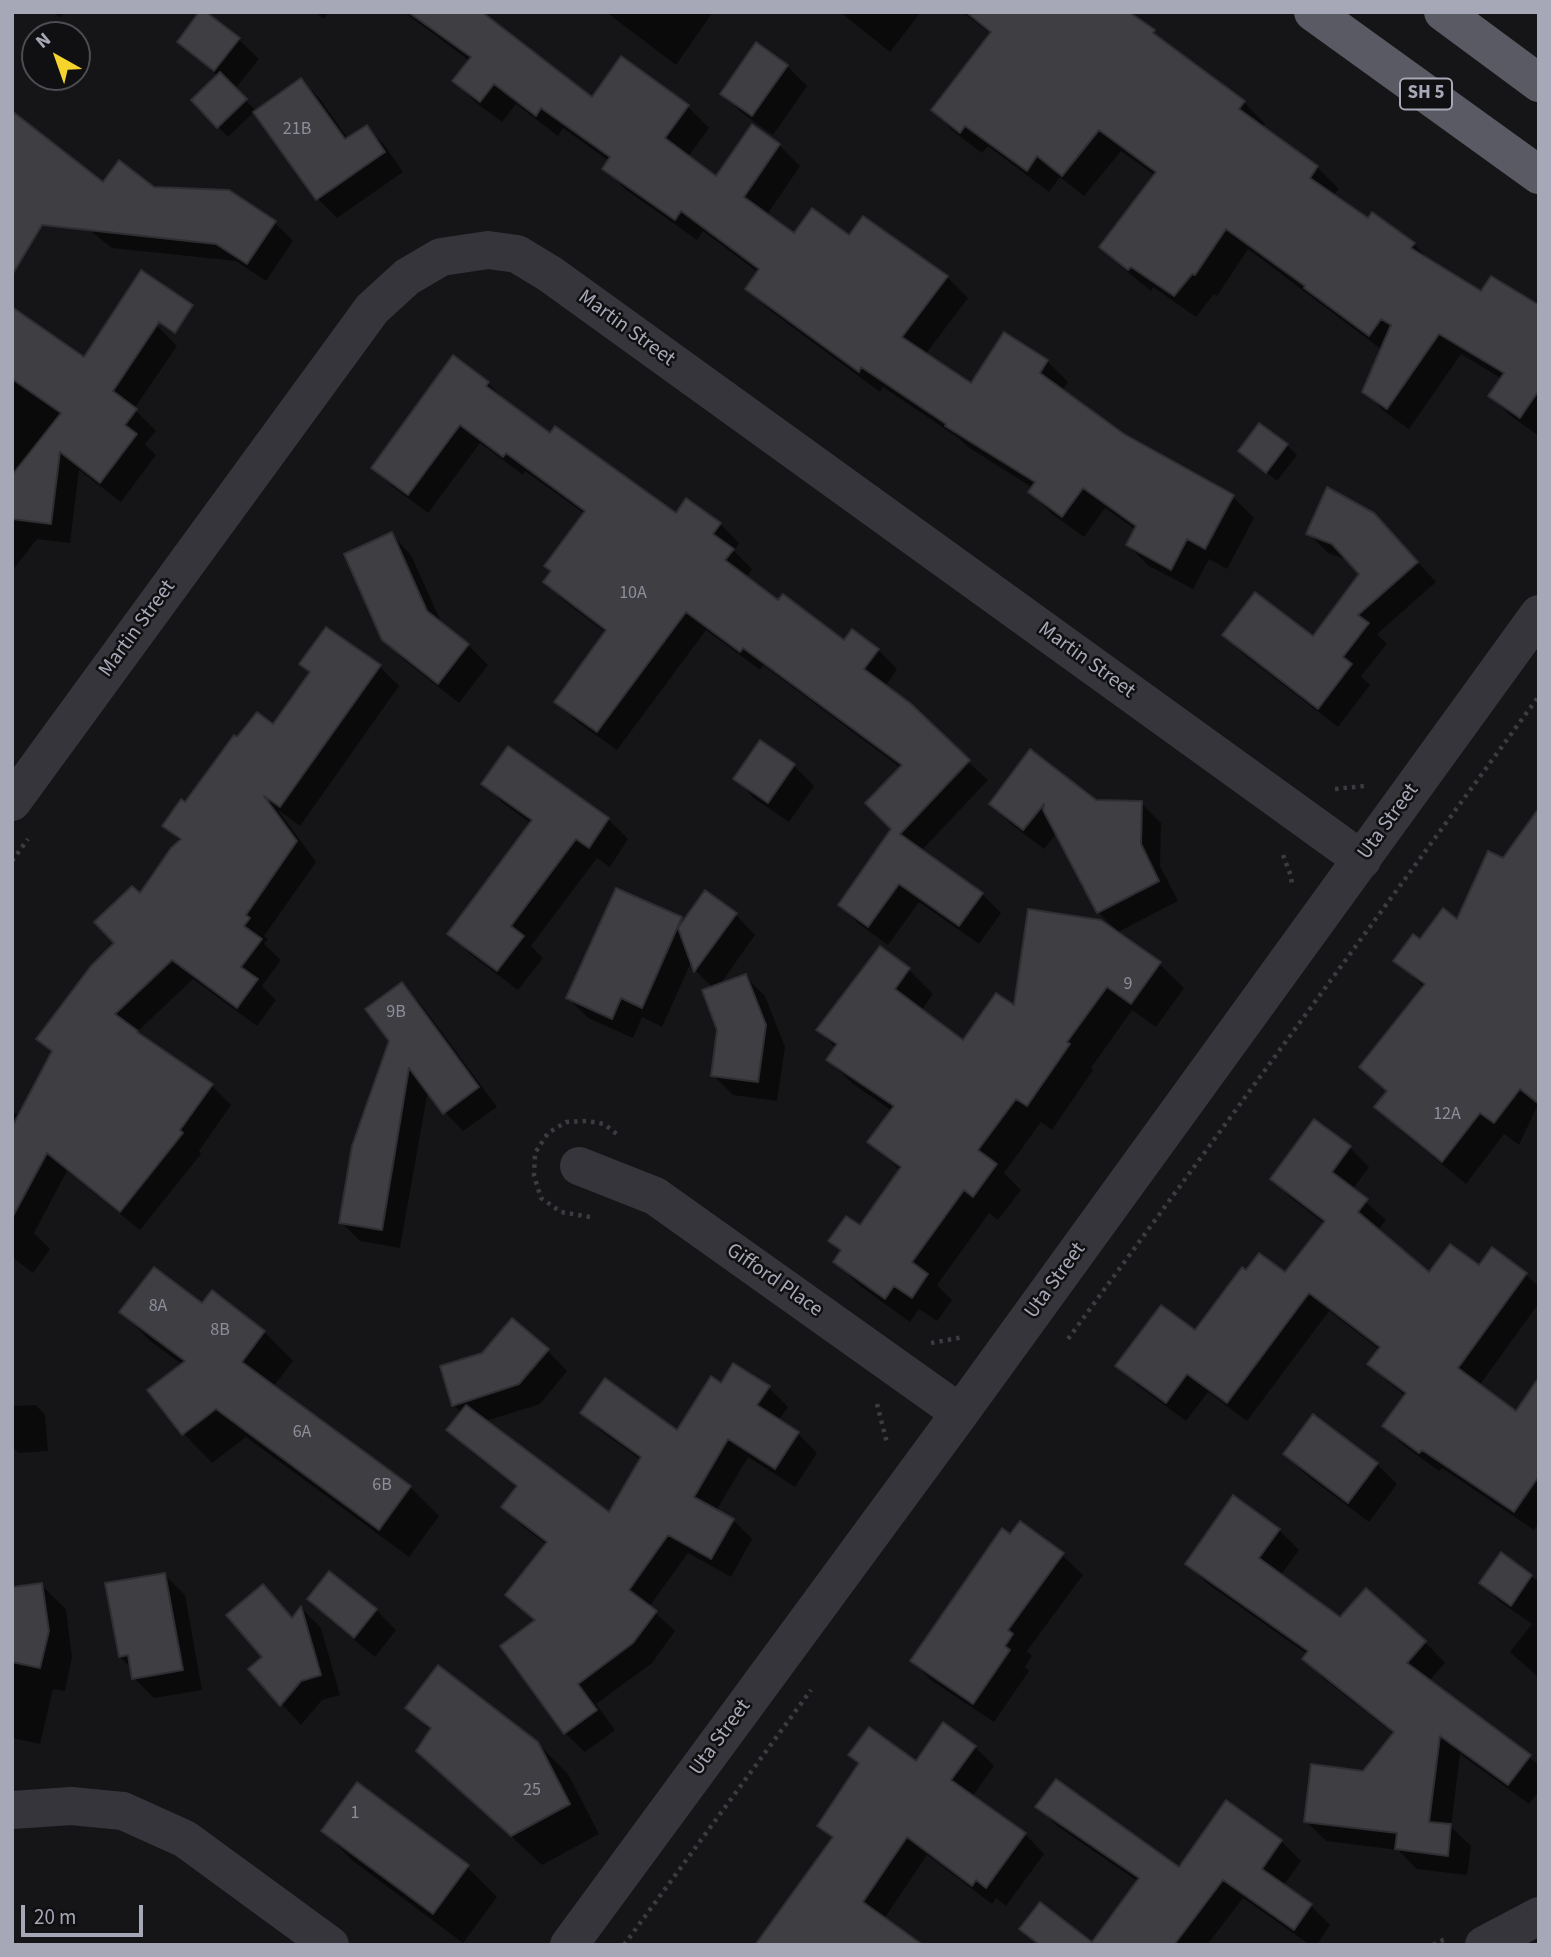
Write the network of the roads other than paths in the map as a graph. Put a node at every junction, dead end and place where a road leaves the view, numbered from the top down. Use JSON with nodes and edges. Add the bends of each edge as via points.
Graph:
{"nodes":[{"id":1,"x":1313,"y":12,"type":"edge"},
{"id":2,"x":1443,"y":12,"type":"edge"},
{"id":3,"x":1539,"y":83,"type":"edge"},
{"id":4,"x":1539,"y":175,"type":"edge"},
{"id":5,"x":1539,"y":614,"type":"edge"},
{"id":6,"x":12,"y":802,"type":"edge"},
{"id":7,"x":1362,"y":860,"type":"junction"},
{"id":8,"x":579,"y":1166,"type":"dead end"},
{"id":9,"x":960,"y":1413,"type":"junction"},
{"id":10,"x":12,"y":1810,"type":"edge"},
{"id":11,"x":1539,"y":1916,"type":"edge"},
{"id":12,"x":330,"y":1945,"type":"edge"},
{"id":13,"x":569,"y":1945,"type":"edge"},
{"id":14,"x":1484,"y":1945,"type":"edge"}],
"edges":[{"from":1,"to":4,"type":"highway","number":"SH 5"},
{"from":2,"to":3,"type":"highway"},
{"from":5,"to":7,"type":"street","name":"Uta Street"},
{"from":6,"to":7,"type":"street","name":"Martin Street","via":[[372,309],[407,277],[441,257],[488,250],[517,254],[550,274]]},
{"from":7,"to":9,"type":"street","name":"Uta Street"},
{"from":8,"to":9,"type":"street","name":"Gifford Place","via":[[655,1196]]},
{"from":9,"to":13,"type":"street","name":"Uta Street"},
{"from":10,"to":12,"type":"street","via":[[71,1806],[124,1811],[184,1839]]},
{"from":11,"to":14,"type":"street"}]}
